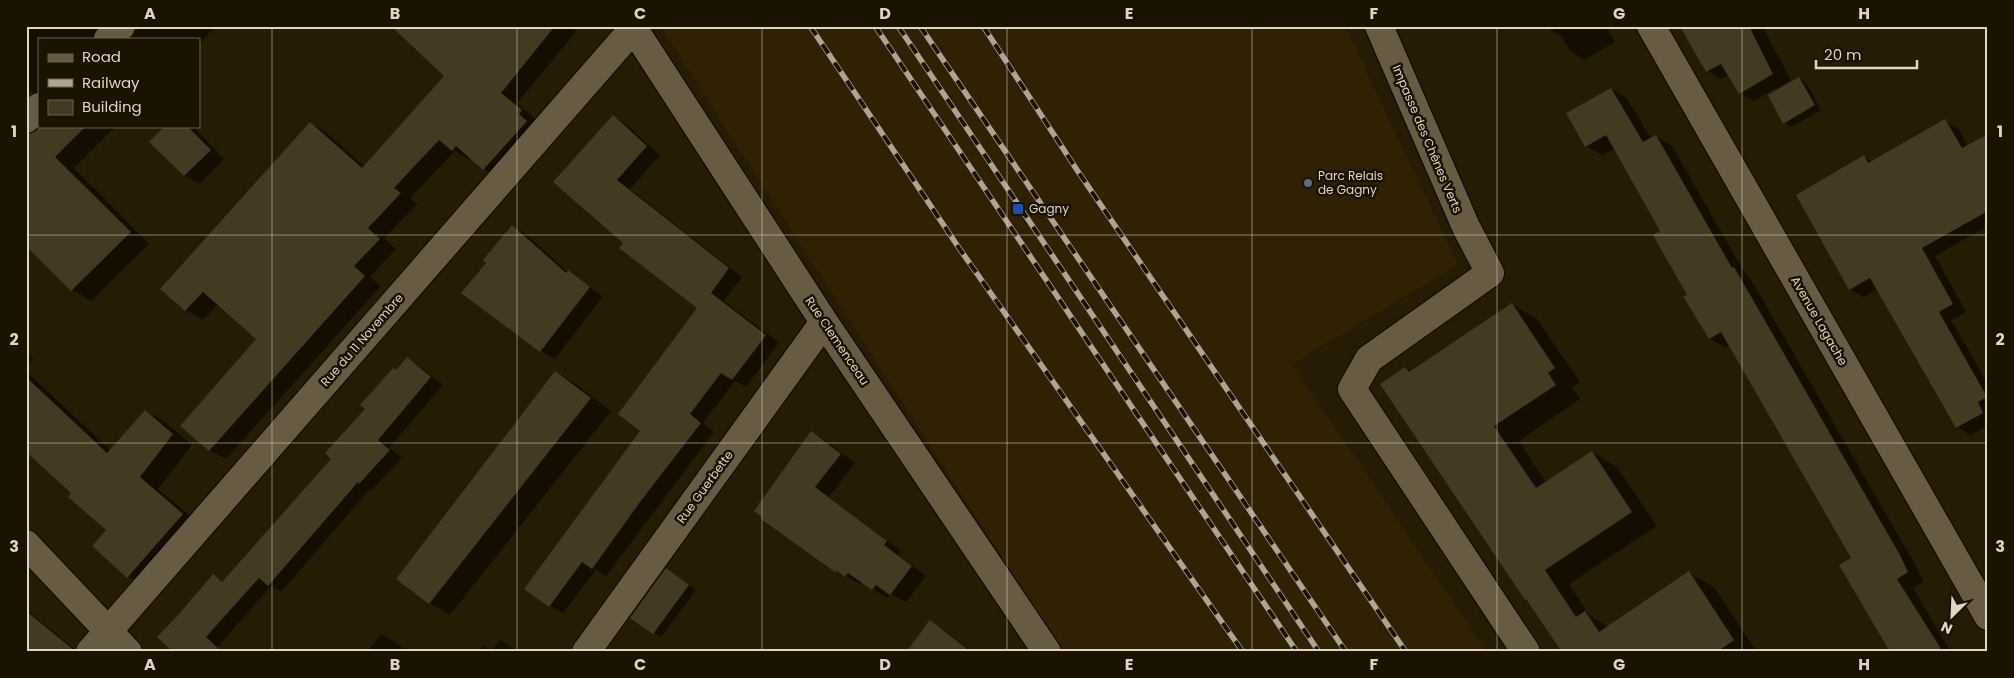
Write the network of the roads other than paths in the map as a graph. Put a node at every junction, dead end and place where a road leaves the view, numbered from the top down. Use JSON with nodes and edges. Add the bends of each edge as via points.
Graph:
{"nodes":[{"id":1,"x":121,"y":26,"type":"edge"},
{"id":2,"x":1379,"y":26,"type":"edge"},
{"id":3,"x":1651,"y":26,"type":"edge"},
{"id":4,"x":632,"y":28,"type":"edge"},
{"id":5,"x":109,"y":38,"type":"edge"},
{"id":6,"x":38,"y":108,"type":"edge"},
{"id":7,"x":26,"y":119,"type":"edge"},
{"id":8,"x":824,"y":322,"type":"junction"},
{"id":9,"x":26,"y":544,"type":"edge"},
{"id":10,"x":1988,"y":616,"type":"edge"},
{"id":11,"x":108,"y":631,"type":"junction"},
{"id":12,"x":90,"y":652,"type":"edge"},
{"id":13,"x":128,"y":652,"type":"edge"},
{"id":14,"x":586,"y":652,"type":"edge"},
{"id":15,"x":1047,"y":652,"type":"edge"},
{"id":16,"x":1526,"y":652,"type":"edge"}],
"edges":[{"from":1,"to":5,"type":"street"},
{"from":2,"to":16,"type":"street","name":"Impasse des Chênes Verts","via":[[1466,228],[1490,273],[1368,359],[1352,390]]},
{"from":3,"to":10,"type":"street","name":"Avenue Lagache"},
{"from":4,"to":8,"type":"street","name":"Rue Clemenceau"},
{"from":4,"to":11,"type":"street","name":"Rue du 11 Novembre"},
{"from":6,"to":7,"type":"street"},
{"from":8,"to":14,"type":"street","name":"Rue Guerbette"},
{"from":8,"to":15,"type":"street","name":"Rue Clemenceau"},
{"from":9,"to":11,"type":"street"},
{"from":11,"to":12,"type":"street","name":"Rue du 11 Novembre"},
{"from":11,"to":13,"type":"street"}]}
